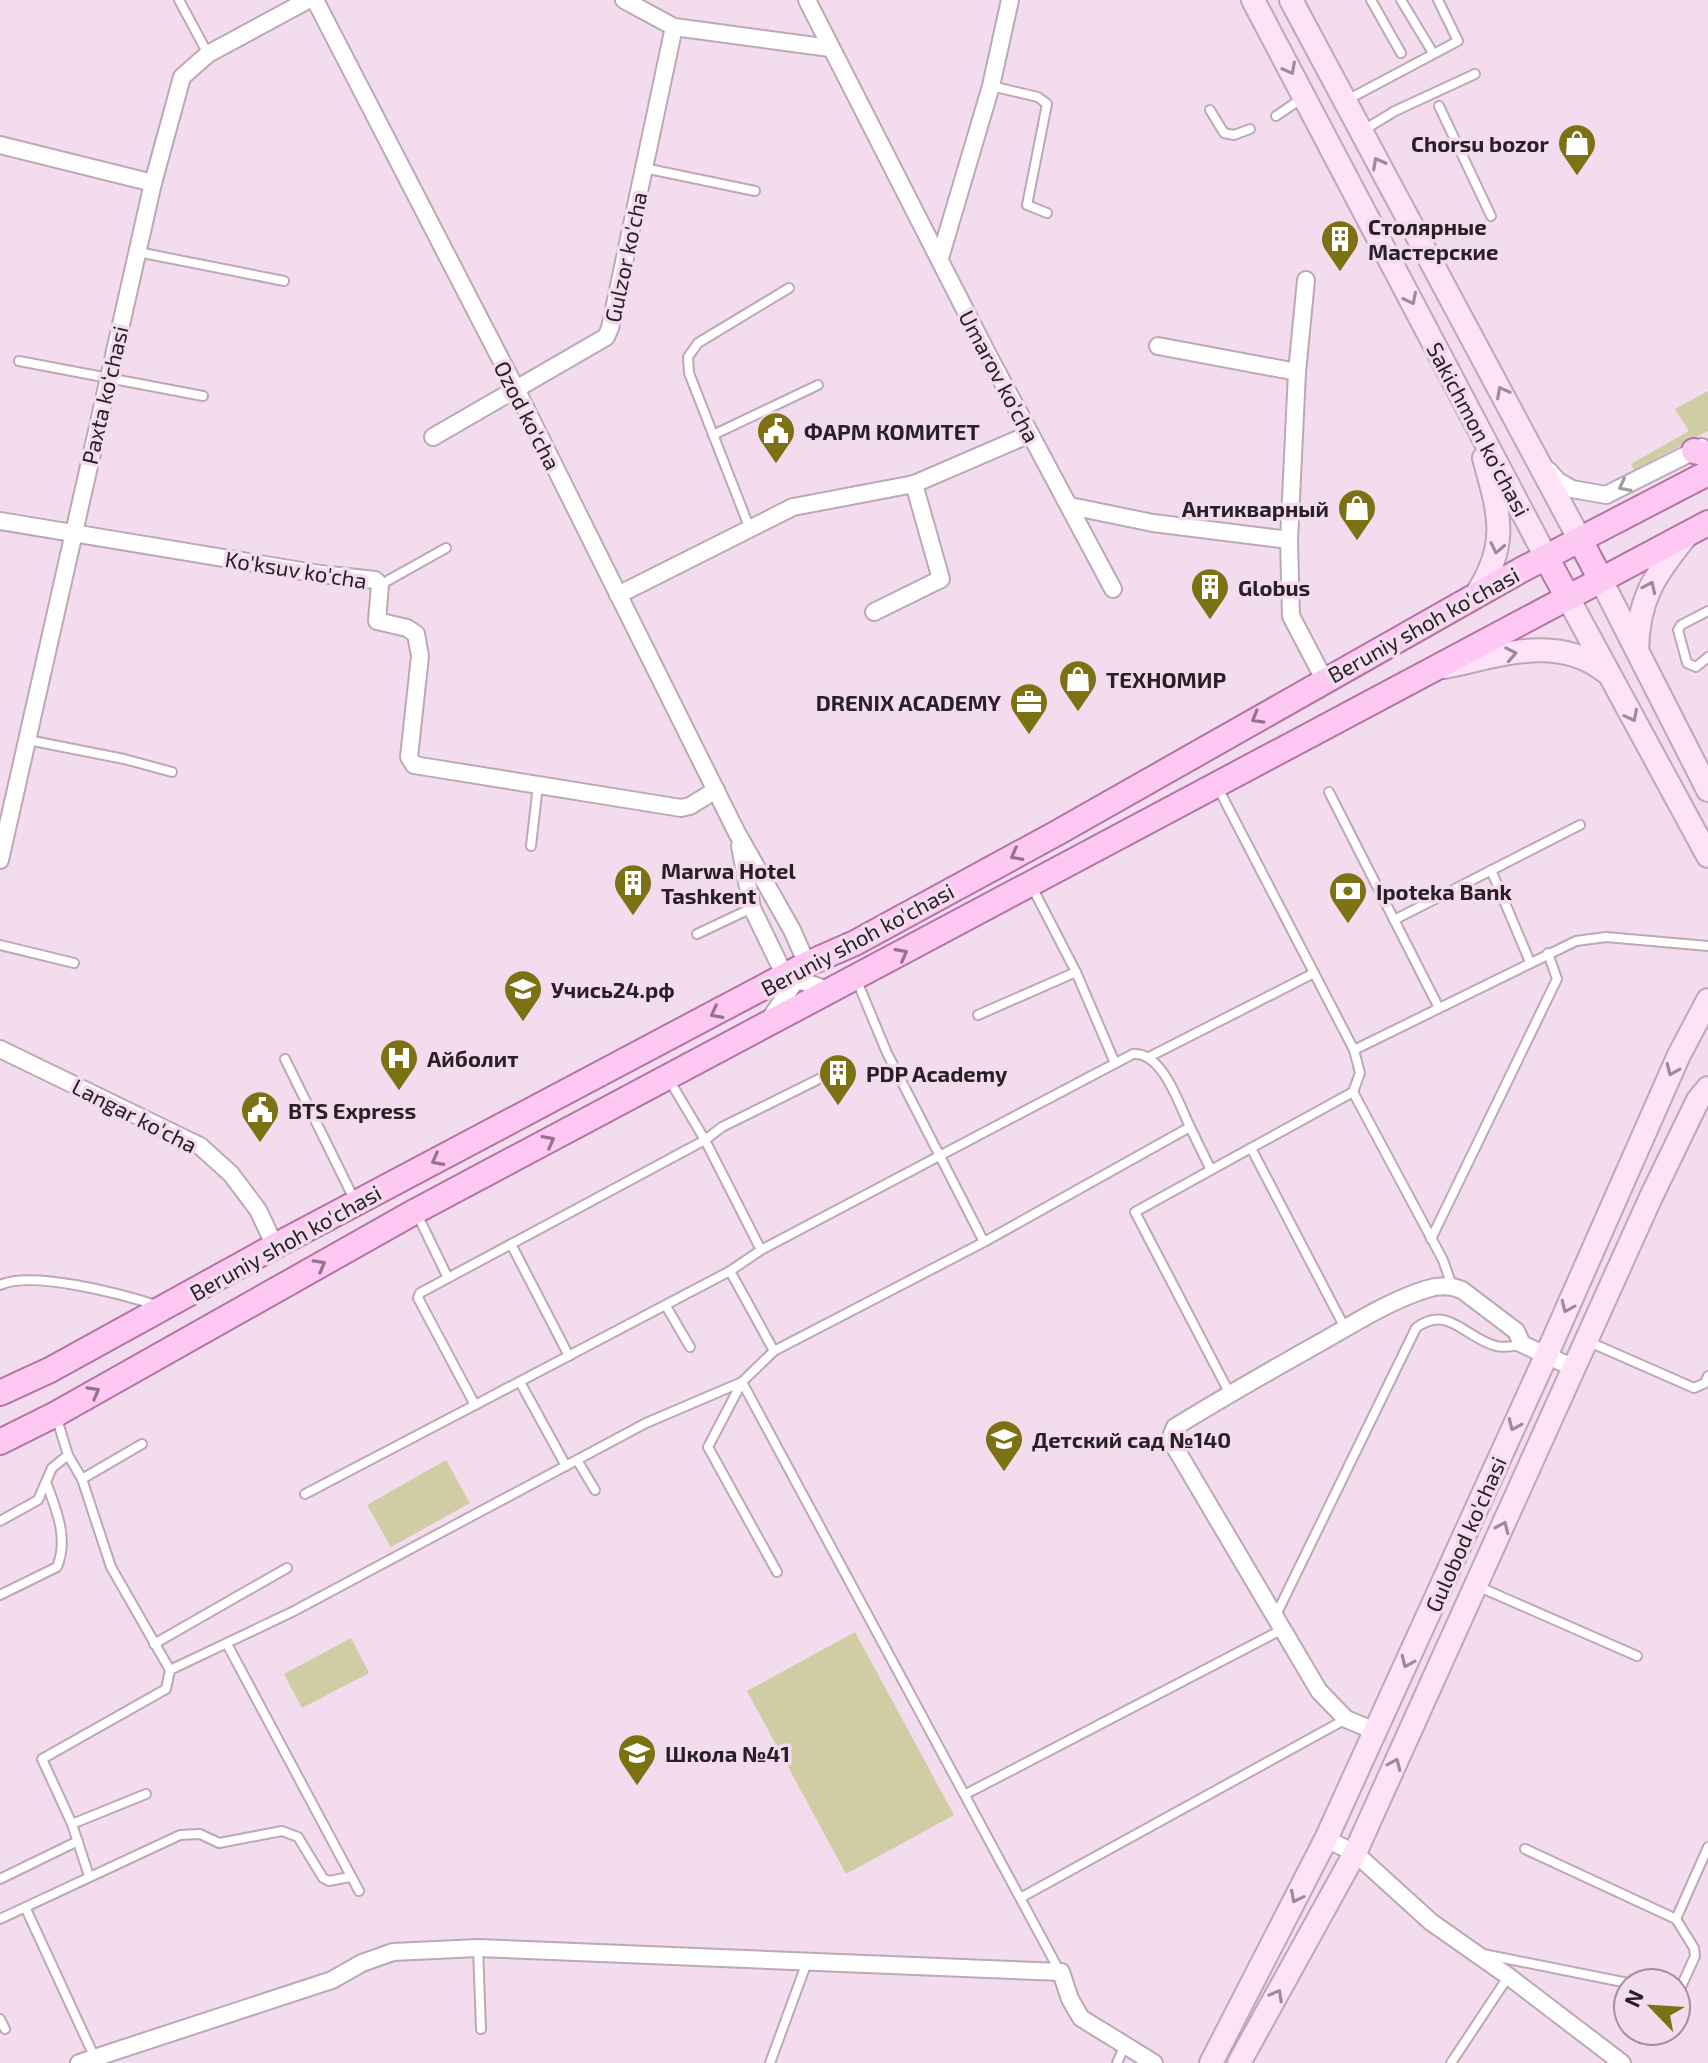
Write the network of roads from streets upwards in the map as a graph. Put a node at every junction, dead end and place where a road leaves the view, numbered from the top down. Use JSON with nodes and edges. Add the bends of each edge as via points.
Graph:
{"nodes":[{"id":1,"x":308,"y":0,"type":"edge"},
{"id":2,"x":315,"y":0,"type":"edge"},
{"id":3,"x":624,"y":0,"type":"edge"},
{"id":4,"x":807,"y":0,"type":"edge"},
{"id":5,"x":1010,"y":0,"type":"edge"},
{"id":6,"x":1253,"y":0,"type":"edge"},
{"id":7,"x":1291,"y":0,"type":"edge"},
{"id":8,"x":674,"y":27,"type":"junction"},
{"id":9,"x":830,"y":48,"type":"junction"},
{"id":10,"x":0,"y":145,"type":"edge"},
{"id":11,"x":153,"y":183,"type":"junction"},
{"id":12,"x":940,"y":258,"type":"junction"},
{"id":13,"x":1306,"y":280,"type":"dead end"},
{"id":14,"x":1158,"y":346,"type":"dead end"},
{"id":15,"x":1297,"y":372,"type":"junction"},
{"id":16,"x":516,"y":389,"type":"junction"},
{"id":17,"x":1474,"y":418,"type":"junction"},
{"id":18,"x":1030,"y":434,"type":"junction"},
{"id":19,"x":433,"y":437,"type":"dead end"},
{"id":20,"x":1539,"y":460,"type":"junction"},
{"id":21,"x":1705,"y":461,"type":"edge"},
{"id":22,"x":914,"y":484,"type":"junction"},
{"id":23,"x":1070,"y":506,"type":"junction"},
{"id":24,"x":0,"y":521,"type":"edge"},
{"id":25,"x":1698,"y":528,"type":"edge"},
{"id":26,"x":73,"y":533,"type":"junction"},
{"id":27,"x":1289,"y":540,"type":"junction"},
{"id":28,"x":1580,"y":540,"type":"junction"},
{"id":29,"x":1546,"y":557,"type":"junction"},
{"id":30,"x":1601,"y":580,"type":"junction"},
{"id":31,"x":1113,"y":589,"type":"dead end"},
{"id":32,"x":618,"y":595,"type":"junction"},
{"id":33,"x":1476,"y":595,"type":"junction"},
{"id":34,"x":1568,"y":598,"type":"junction"},
{"id":35,"x":874,"y":612,"type":"dead end"},
{"id":36,"x":1637,"y":652,"type":"junction"},
{"id":37,"x":1435,"y":669,"type":"junction"},
{"id":38,"x":1612,"y":676,"type":"junction"},
{"id":39,"x":1324,"y":679,"type":"junction"},
{"id":40,"x":716,"y":790,"type":"junction"},
{"id":41,"x":1708,"y":790,"type":"edge"},
{"id":42,"x":737,"y":833,"type":"junction"},
{"id":43,"x":1708,"y":856,"type":"edge"},
{"id":44,"x":0,"y":860,"type":"edge"},
{"id":45,"x":843,"y":948,"type":"junction"},
{"id":46,"x":796,"y":973,"type":"junction"},
{"id":47,"x":856,"y":979,"type":"junction"},
{"id":48,"x":832,"y":991,"type":"junction"},
{"id":49,"x":1708,"y":1000,"type":"edge"},
{"id":50,"x":765,"y":1027,"type":"junction"},
{"id":51,"x":0,"y":1049,"type":"edge"},
{"id":52,"x":1703,"y":1099,"type":"edge"},
{"id":53,"x":275,"y":1246,"type":"junction"},
{"id":54,"x":1547,"y":1354,"type":"junction"},
{"id":55,"x":1574,"y":1368,"type":"junction"},
{"id":56,"x":50,"y":1370,"type":"junction"},
{"id":57,"x":0,"y":1393,"type":"edge"},
{"id":58,"x":56,"y":1414,"type":"junction"},
{"id":59,"x":0,"y":1442,"type":"edge"},
{"id":60,"x":1375,"y":1731,"type":"junction"},
{"id":61,"x":1326,"y":1839,"type":"junction"},
{"id":62,"x":1355,"y":1853,"type":"junction"},
{"id":63,"x":86,"y":2060,"type":"edge"},
{"id":64,"x":1154,"y":2063,"type":"edge"},
{"id":65,"x":1211,"y":2063,"type":"edge"},
{"id":66,"x":1239,"y":2063,"type":"edge"},
{"id":67,"x":1622,"y":2063,"type":"edge"}],
"edges":[{"from":1,"to":11,"type":"street","name":"Paxta ko‘chasi","via":[[208,54],[182,77]]},
{"from":2,"to":16,"type":"street","name":"Ozod ko'cha"},
{"from":3,"to":8,"type":"street"},
{"from":4,"to":9,"type":"street","name":"Umarov ko'cha"},
{"from":5,"to":12,"type":"street","via":[[991,86]]},
{"from":6,"to":17,"type":"main road","name":"Sakichmon ko'chasi","one_way":true},
{"from":20,"to":7,"type":"main road","name":"Sakichmon ko'chasi","one_way":true},
{"from":8,"to":9,"type":"street"},
{"from":8,"to":16,"type":"street","name":"Gulzor ko'cha","via":[[610,328],[606,337]]},
{"from":9,"to":12,"type":"street","name":"Umarov ko'cha"},
{"from":10,"to":11,"type":"street"},
{"from":11,"to":26,"type":"street","name":"Paxta ko‘chasi"},
{"from":12,"to":18,"type":"street","name":"Umarov ko'cha"},
{"from":13,"to":15,"type":"street"},
{"from":14,"to":15,"type":"street"},
{"from":15,"to":27,"type":"street"},
{"from":16,"to":19,"type":"street","name":"Gulzor ko'cha"},
{"from":16,"to":32,"type":"street","name":"Ozod ko'cha"},
{"from":17,"to":29,"type":"main road","name":"Sakichmon ko'chasi"},
{"from":17,"to":33,"type":"main road","one_way":true,"via":[[1501,530],[1496,558]]},
{"from":18,"to":22,"type":"street"},
{"from":18,"to":23,"type":"street","name":"Umarov ko'cha"},
{"from":21,"to":20,"type":"street","one_way":true,"via":[[1606,495],[1572,489]]},
{"from":20,"to":28,"type":"main road","name":"Sakichmon ko'chasi"},
{"from":21,"to":28,"type":"main road","name":"Beruniy shoh ko'chasi"},
{"from":22,"to":32,"type":"street","via":[[793,507]]},
{"from":22,"to":35,"type":"street","via":[[941,579]]},
{"from":23,"to":27,"type":"street","via":[[1153,523]]},
{"from":23,"to":31,"type":"street","name":"Umarov ko'cha"},
{"from":24,"to":26,"type":"street","name":"Ko'ksuv ko'cha"},
{"from":25,"to":30,"type":"main road","name":"Beruniy shoh ko'chasi"},
{"from":36,"to":25,"type":"main road","one_way":true,"via":[[1637,626],[1652,582]]},
{"from":26,"to":40,"type":"street","name":"Ko'ksuv ko'cha","via":[[375,580],[380,585],[377,621],[413,630],[420,656],[409,757],[414,765],[681,808]]},
{"from":26,"to":44,"type":"street","name":"Paxta ko‘chasi"},
{"from":27,"to":39,"type":"street","via":[[1291,616]]},
{"from":28,"to":29,"type":"main road","name":"Beruniy shoh ko'chasi"},
{"from":28,"to":30,"type":"main road","name":"Sakichmon ko'chasi"},
{"from":29,"to":33,"type":"main road","name":"Beruniy shoh ko'chasi"},
{"from":29,"to":34,"type":"main road","name":"Sakichmon ko'chasi"},
{"from":30,"to":34,"type":"main road","name":"Beruniy shoh ko'chasi"},
{"from":30,"to":36,"type":"main road","name":"Sakichmon ko'chasi"},
{"from":32,"to":40,"type":"street","name":"Ozod ko'cha"},
{"from":33,"to":39,"type":"main road","name":"Beruniy shoh ko'chasi"},
{"from":34,"to":37,"type":"main road","name":"Beruniy shoh ko'chasi"},
{"from":34,"to":38,"type":"main road","name":"Sakichmon ko'chasi"},
{"from":36,"to":41,"type":"main road","name":"Sakichmon ko'chasi"},
{"from":37,"to":38,"type":"main road","one_way":true,"via":[[1544,649],[1588,658]]},
{"from":47,"to":37,"type":"main road","name":"Beruniy shoh ko'chasi","one_way":true},
{"from":38,"to":43,"type":"main road","name":"Sakichmon ko'chasi","one_way":true},
{"from":39,"to":45,"type":"main road","name":"Beruniy shoh ko'chasi","one_way":true,"via":[[1057,833]]},
{"from":40,"to":42,"type":"street","name":"Ozod ko'cha"},
{"from":42,"to":46,"type":"street","name":"Ozod ko'cha","via":[[792,930]]},
{"from":42,"to":46,"type":"street","name":"Ozod ko'cha","via":[[752,908]]},
{"from":45,"to":46,"type":"main road","name":"Beruniy shoh ko'chasi"},
{"from":45,"to":47,"type":"main road"},
{"from":46,"to":48,"type":"street"},
{"from":46,"to":50,"type":"street"},
{"from":46,"to":53,"type":"main road","name":"Beruniy shoh ko'chasi","one_way":true},
{"from":47,"to":48,"type":"main road","name":"Beruniy shoh ko'chasi"},
{"from":48,"to":50,"type":"main road","name":"Beruniy shoh ko'chasi"},
{"from":49,"to":54,"type":"main road","name":"Gulobod ko'chasi","one_way":true},
{"from":58,"to":50,"type":"main road","name":"Beruniy shoh ko'chasi","one_way":true,"via":[[416,1211]]},
{"from":51,"to":53,"type":"street","name":"Langar ko'cha","via":[[200,1146],[231,1174],[258,1210]]},
{"from":52,"to":55,"type":"main road","name":"Gulobod ko'chasi","via":[[1651,1197]]},
{"from":53,"to":56,"type":"main road","name":"Beruniy shoh ko'chasi"},
{"from":54,"to":55,"type":"street"},
{"from":54,"to":60,"type":"main road","name":"Gulobod ko'chasi","one_way":true},
{"from":54,"to":60,"type":"street","via":[[1522,1344],[1516,1331],[1462,1290],[1428,1289],[1345,1328],[1175,1427],[1170,1439],[1319,1691],[1346,1719]]},
{"from":62,"to":55,"type":"main road","name":"Gulobod ko'chasi","one_way":true},
{"from":56,"to":57,"type":"main road","name":"Beruniy shoh ko'chasi"},
{"from":56,"to":58,"type":"main road"},
{"from":58,"to":59,"type":"main road","name":"Beruniy shoh ko'chasi"},
{"from":60,"to":61,"type":"main road","name":"Gulobod ko'chasi"},
{"from":61,"to":62,"type":"street"},
{"from":61,"to":65,"type":"main road","name":"Gulobod ko'chasi","one_way":true},
{"from":66,"to":62,"type":"main road","name":"Gulobod ko'chasi","one_way":true},
{"from":62,"to":67,"type":"street","via":[[1431,1922]]},
{"from":63,"to":64,"type":"street","via":[[332,1980],[393,1952],[478,1948],[1061,1972],[1081,2018]]}]}
